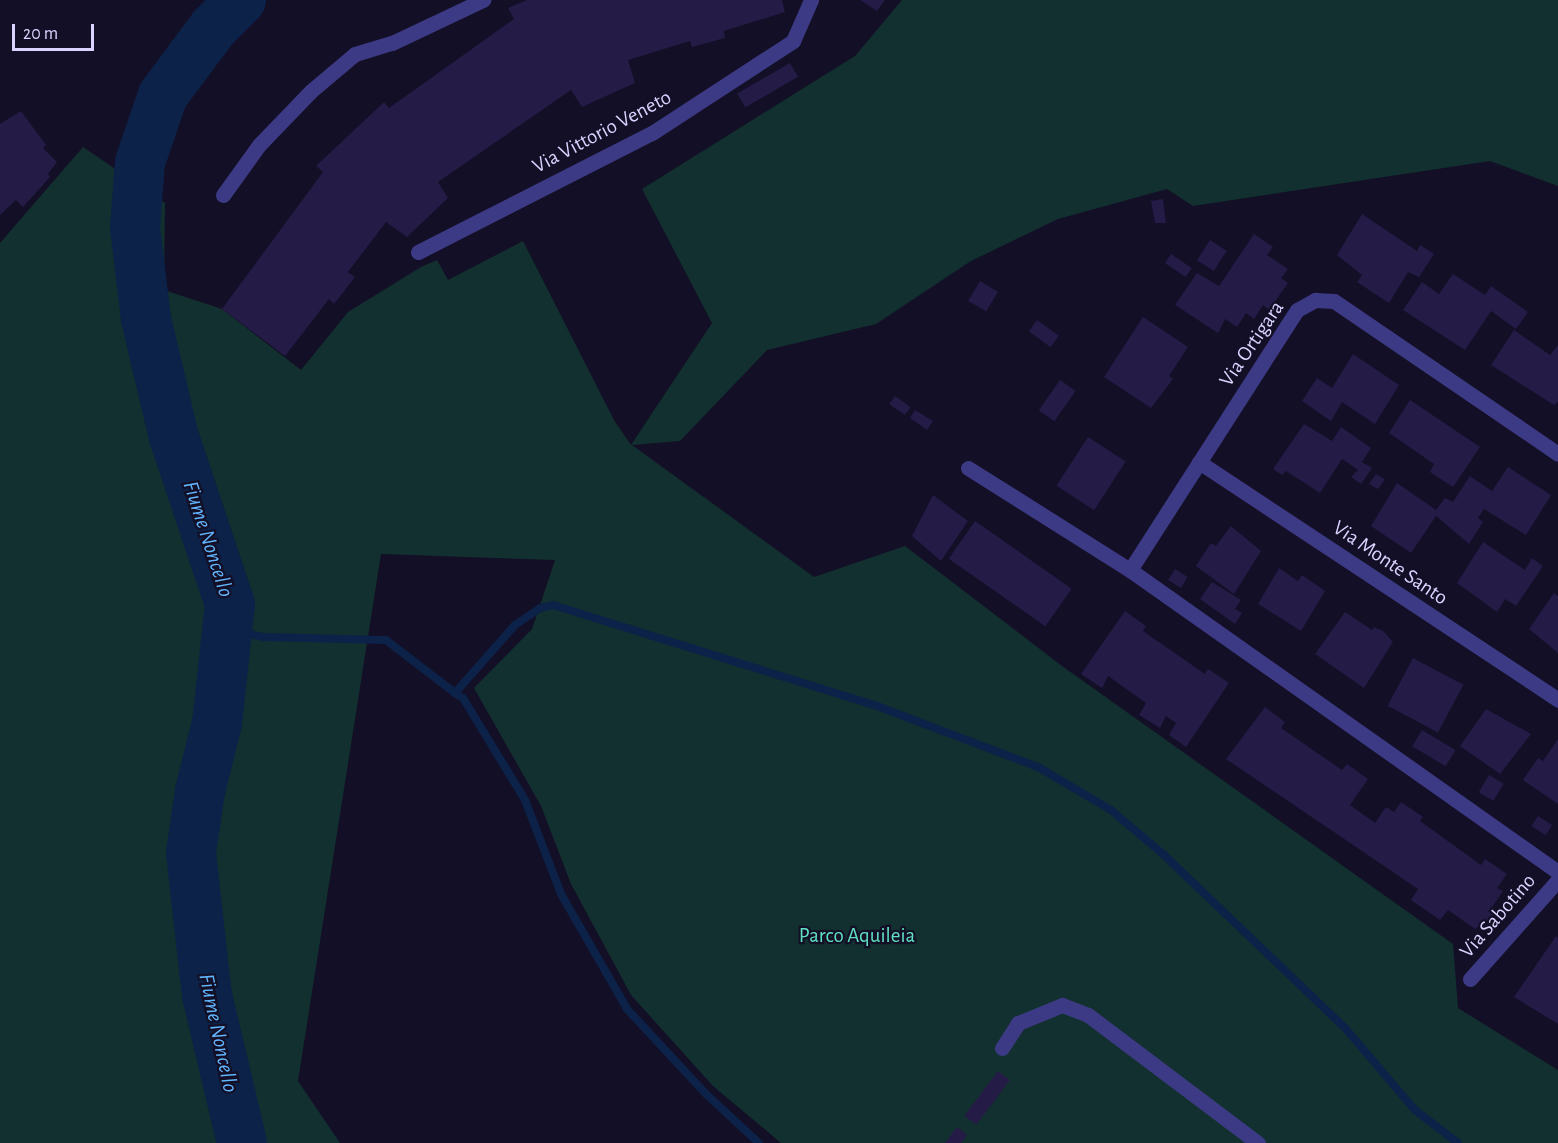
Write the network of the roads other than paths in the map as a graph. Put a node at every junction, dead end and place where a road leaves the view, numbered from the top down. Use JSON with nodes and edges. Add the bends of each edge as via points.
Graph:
{"nodes":[{"id":1,"x":483,"y":0,"type":"edge"},
{"id":2,"x":811,"y":0,"type":"edge"},
{"id":3,"x":223,"y":195,"type":"dead end"},
{"id":4,"x":418,"y":252,"type":"dead end"},
{"id":5,"x":1558,"y":454,"type":"edge"},
{"id":6,"x":1199,"y":462,"type":"junction"},
{"id":7,"x":968,"y":468,"type":"dead end"},
{"id":8,"x":1130,"y":570,"type":"junction"},
{"id":9,"x":1558,"y":700,"type":"edge"},
{"id":10,"x":1558,"y":872,"type":"edge"},
{"id":11,"x":1558,"y":880,"type":"edge"},
{"id":12,"x":1470,"y":979,"type":"dead end"},
{"id":13,"x":1002,"y":1048,"type":"dead end"},
{"id":14,"x":1258,"y":1143,"type":"edge"}],
"edges":[{"from":1,"to":3,"type":"street","via":[[392,43],[355,54],[311,91],[259,145]]},
{"from":2,"to":4,"type":"street","name":"Via Vittorio Veneto","via":[[793,42],[652,133]]},
{"from":5,"to":6,"type":"street","name":"Via Ortigara","via":[[1334,301],[1315,300],[1297,310]]},
{"from":6,"to":8,"type":"street","name":"Via Ortigara"},
{"from":6,"to":9,"type":"street","name":"Via Monte Santo"},
{"from":7,"to":8,"type":"street"},
{"from":8,"to":10,"type":"street"},
{"from":11,"to":12,"type":"street","name":"Via Sabotino"},
{"from":13,"to":14,"type":"street","via":[[1018,1023],[1062,1005],[1088,1015]]}]}
